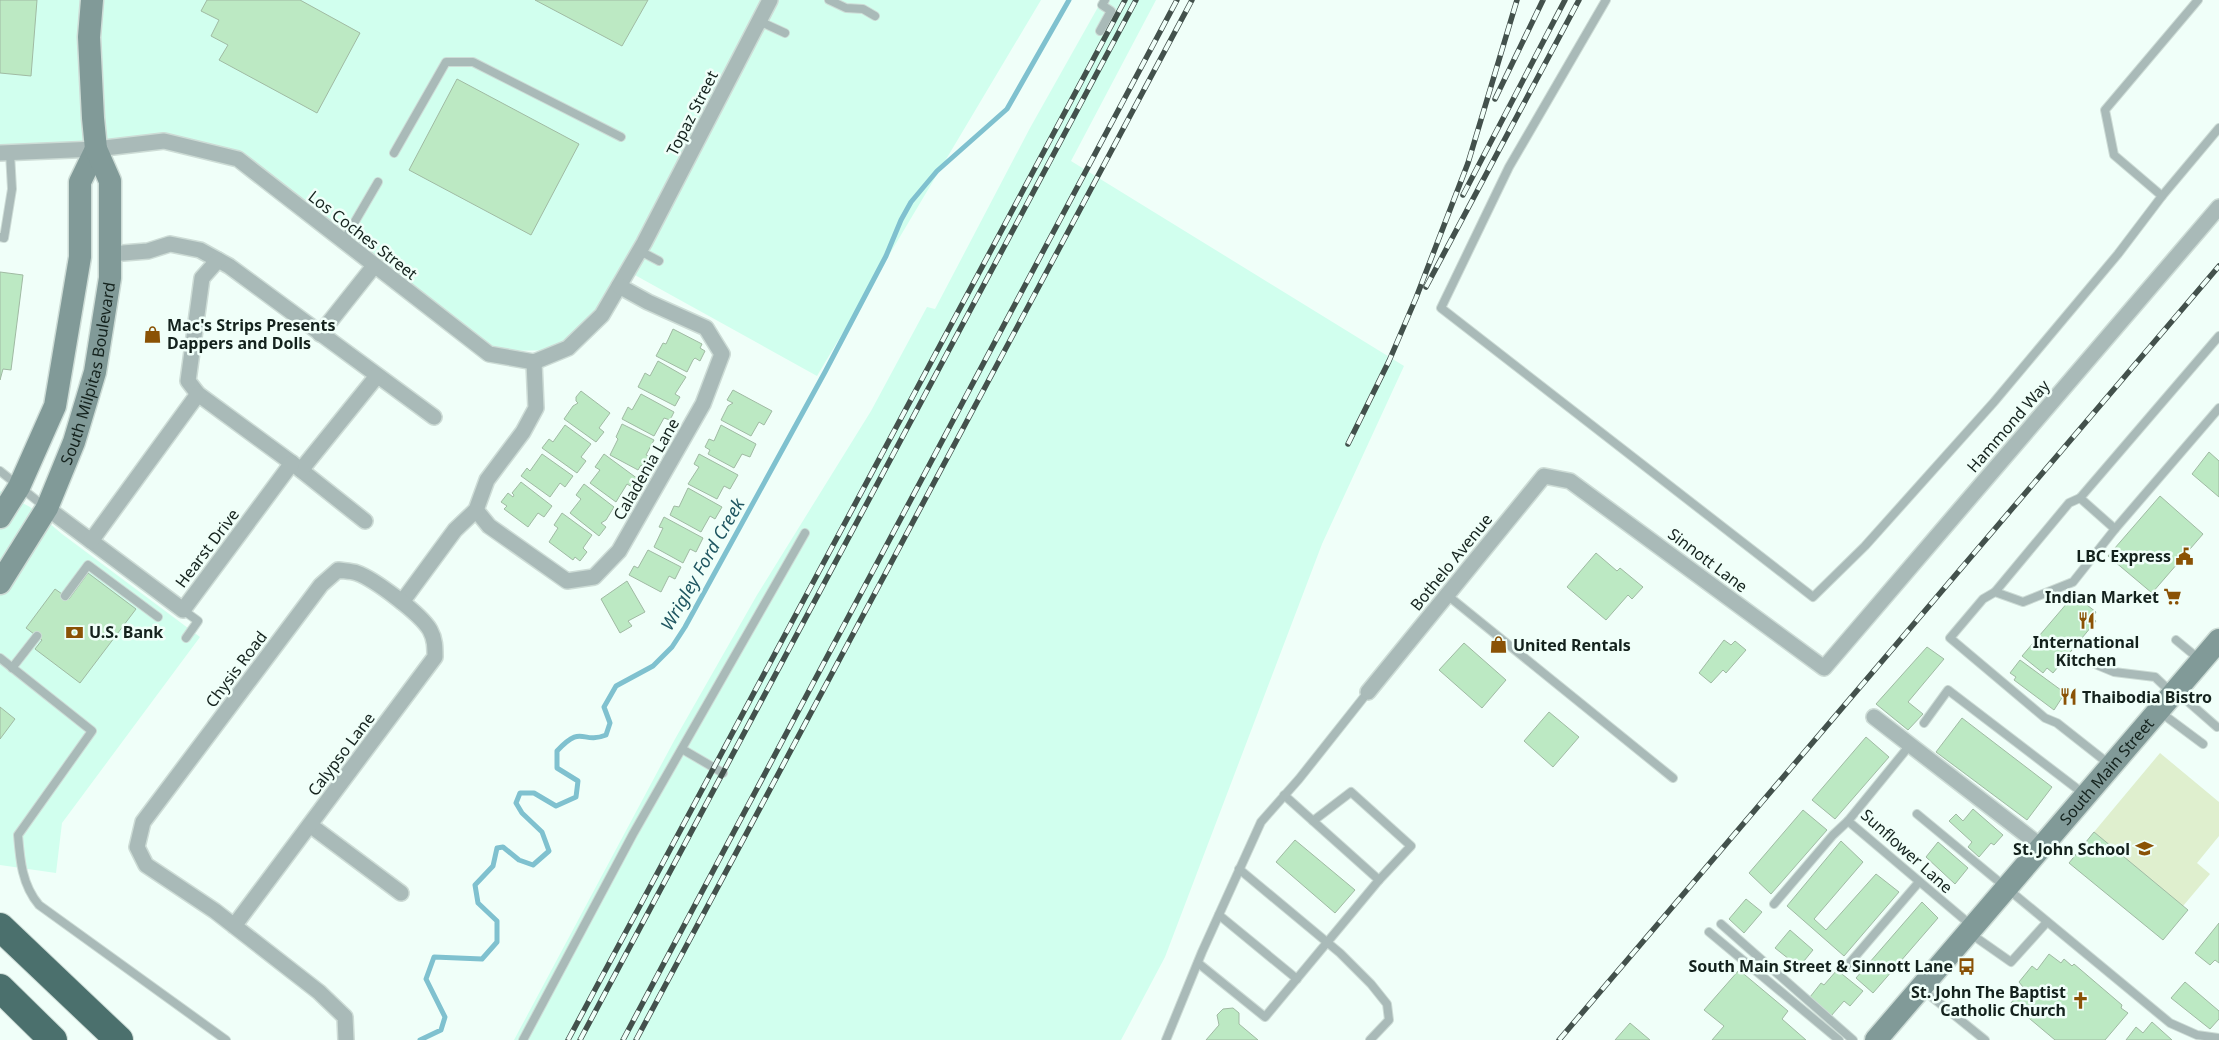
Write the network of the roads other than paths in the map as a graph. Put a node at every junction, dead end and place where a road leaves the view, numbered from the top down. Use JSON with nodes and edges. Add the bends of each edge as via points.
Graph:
{"nodes":[{"id":1,"x":92,"y":0,"type":"edge"},
{"id":2,"x":770,"y":0,"type":"edge"},
{"id":3,"x":829,"y":0,"type":"edge"},
{"id":4,"x":1105,"y":0,"type":"edge"},
{"id":5,"x":1606,"y":0,"type":"edge"},
{"id":6,"x":2198,"y":0,"type":"edge"},
{"id":7,"x":874,"y":16,"type":"dead end"},
{"id":8,"x":759,"y":21,"type":"junction"},
{"id":9,"x":1100,"y":31,"type":"dead end"},
{"id":10,"x":785,"y":33,"type":"dead end"},
{"id":11,"x":2219,"y":128,"type":"edge"},
{"id":12,"x":621,"y":137,"type":"dead end"},
{"id":13,"x":96,"y":149,"type":"junction"},
{"id":14,"x":5,"y":153,"type":"edge"},
{"id":15,"x":394,"y":153,"type":"dead end"},
{"id":16,"x":378,"y":182,"type":"dead end"},
{"id":17,"x":2162,"y":196,"type":"junction"},
{"id":18,"x":2219,"y":207,"type":"edge"},
{"id":19,"x":0,"y":237,"type":"edge"},
{"id":20,"x":343,"y":242,"type":"junction"},
{"id":21,"x":642,"y":247,"type":"junction"},
{"id":22,"x":110,"y":254,"type":"junction"},
{"id":23,"x":218,"y":260,"type":"junction"},
{"id":24,"x":659,"y":261,"type":"dead end"},
{"id":25,"x":374,"y":266,"type":"junction"},
{"id":26,"x":619,"y":286,"type":"junction"},
{"id":27,"x":320,"y":334,"type":"junction"},
{"id":28,"x":2219,"y":336,"type":"edge"},
{"id":29,"x":534,"y":362,"type":"junction"},
{"id":30,"x":377,"y":376,"type":"junction"},
{"id":31,"x":198,"y":394,"type":"junction"},
{"id":32,"x":2219,"y":408,"type":"edge"},
{"id":33,"x":434,"y":417,"type":"dead end"},
{"id":34,"x":297,"y":467,"type":"junction"},
{"id":35,"x":0,"y":471,"type":"edge"},
{"id":36,"x":1570,"y":481,"type":"joint"},
{"id":37,"x":19,"y":487,"type":"junction"},
{"id":38,"x":2080,"y":498,"type":"junction"},
{"id":39,"x":47,"y":508,"type":"junction"},
{"id":40,"x":476,"y":510,"type":"junction"},
{"id":41,"x":0,"y":517,"type":"edge"},
{"id":42,"x":365,"y":521,"type":"dead end"},
{"id":43,"x":2115,"y":528,"type":"junction"},
{"id":44,"x":805,"y":533,"type":"dead end"},
{"id":45,"x":91,"y":541,"type":"junction"},
{"id":46,"x":0,"y":583,"type":"edge"},
{"id":47,"x":1995,"y":592,"type":"junction"},
{"id":48,"x":1447,"y":594,"type":"junction"},
{"id":49,"x":65,"y":596,"type":"dead end"},
{"id":50,"x":402,"y":602,"type":"junction"},
{"id":51,"x":183,"y":610,"type":"junction"},
{"id":52,"x":158,"y":617,"type":"dead end"},
{"id":53,"x":37,"y":636,"type":"dead end"},
{"id":54,"x":186,"y":638,"type":"dead end"},
{"id":55,"x":2176,"y":640,"type":"dead end"},
{"id":56,"x":2219,"y":640,"type":"edge"},
{"id":57,"x":0,"y":658,"type":"edge"},
{"id":58,"x":2085,"y":660,"type":"dead end"},
{"id":59,"x":2201,"y":661,"type":"junction"},
{"id":60,"x":12,"y":668,"type":"junction"},
{"id":61,"x":1824,"y":668,"type":"joint"},
{"id":62,"x":1368,"y":692,"type":"joint"},
{"id":63,"x":2174,"y":692,"type":"junction"},
{"id":64,"x":2158,"y":711,"type":"junction"},
{"id":65,"x":1874,"y":717,"type":"dead end"},
{"id":66,"x":1924,"y":723,"type":"dead end"},
{"id":67,"x":2217,"y":727,"type":"dead end"},
{"id":68,"x":2203,"y":744,"type":"dead end"},
{"id":69,"x":1910,"y":745,"type":"junction"},
{"id":70,"x":682,"y":749,"type":"junction"},
{"id":71,"x":2112,"y":766,"type":"junction"},
{"id":72,"x":723,"y":773,"type":"dead end"},
{"id":73,"x":1673,"y":778,"type":"dead end"},
{"id":74,"x":1284,"y":795,"type":"junction"},
{"id":75,"x":2086,"y":796,"type":"junction"},
{"id":76,"x":1917,"y":814,"type":"dead end"},
{"id":77,"x":1313,"y":821,"type":"junction"},
{"id":78,"x":1848,"y":821,"type":"junction"},
{"id":79,"x":310,"y":825,"type":"junction"},
{"id":80,"x":2042,"y":847,"type":"junction"},
{"id":81,"x":1239,"y":868,"type":"junction"},
{"id":82,"x":1379,"y":880,"type":"junction"},
{"id":83,"x":1919,"y":882,"type":"junction"},
{"id":84,"x":2006,"y":888,"type":"junction"},
{"id":85,"x":401,"y":893,"type":"dead end"},
{"id":86,"x":1774,"y":904,"type":"dead end"},
{"id":87,"x":1219,"y":915,"type":"junction"},
{"id":88,"x":2047,"y":922,"type":"junction"},
{"id":89,"x":1721,"y":924,"type":"dead end"},
{"id":90,"x":234,"y":926,"type":"junction"},
{"id":91,"x":0,"y":927,"type":"edge"},
{"id":92,"x":1971,"y":929,"type":"junction"},
{"id":93,"x":1709,"y":932,"type":"dead end"},
{"id":94,"x":1328,"y":943,"type":"junction"},
{"id":95,"x":1198,"y":963,"type":"junction"},
{"id":96,"x":1847,"y":966,"type":"dead end"},
{"id":97,"x":1297,"y":979,"type":"junction"},
{"id":98,"x":0,"y":988,"type":"edge"},
{"id":99,"x":1921,"y":988,"type":"junction"},
{"id":100,"x":1882,"y":1038,"type":"edge"},
{"id":101,"x":2219,"y":1038,"type":"edge"},
{"id":102,"x":53,"y":1040,"type":"edge"},
{"id":103,"x":119,"y":1040,"type":"edge"},
{"id":104,"x":226,"y":1040,"type":"edge"},
{"id":105,"x":346,"y":1040,"type":"edge"},
{"id":106,"x":523,"y":1040,"type":"edge"},
{"id":107,"x":1166,"y":1040,"type":"edge"},
{"id":108,"x":1370,"y":1040,"type":"edge"},
{"id":109,"x":1839,"y":1040,"type":"edge"},
{"id":110,"x":1853,"y":1040,"type":"edge"},
{"id":111,"x":1985,"y":1040,"type":"edge"}],
"edges":[{"from":1,"to":13,"type":"main road","name":"South Milpitas Boulevard","via":[[90,37]]},
{"from":2,"to":8,"type":"street","name":"Topaz Street"},
{"from":3,"to":7,"type":"lane","via":[[846,8],[863,9]]},
{"from":4,"to":9,"type":"lane","via":[[1102,5],[1111,11]]},
{"from":5,"to":17,"type":"lane","via":[[1509,167],[1441,308],[1813,597],[1865,546],[1994,402],[2118,254]]},
{"from":6,"to":17,"type":"lane","via":[[2105,110],[2114,155]]},
{"from":8,"to":10,"type":"lane"},
{"from":8,"to":21,"type":"street","name":"Topaz Street"},
{"from":11,"to":17,"type":"lane"},
{"from":12,"to":15,"type":"lane","via":[[472,62],[446,62]]},
{"from":13,"to":14,"type":"street","name":"Los Coches Street"},
{"from":13,"to":20,"type":"street","name":"Los Coches Street","via":[[164,141],[238,159]]},
{"from":13,"to":22,"type":"main road","name":"South Milpitas Boulevard","via":[[110,181]]},
{"from":13,"to":37,"type":"main road","name":"South Milpitas Boulevard","via":[[80,182],[80,257],[55,406]]},
{"from":14,"to":19,"type":"lane","via":[[12,190],[4,238]]},
{"from":16,"to":20,"type":"lane"},
{"from":18,"to":61,"type":"street","name":"Hammond Way"},
{"from":20,"to":25,"type":"street","name":"Los Coches Street"},
{"from":21,"to":24,"type":"lane"},
{"from":21,"to":26,"type":"street"},
{"from":22,"to":23,"type":"street","via":[[148,251],[170,244],[200,250]]},
{"from":22,"to":39,"type":"main road","name":"South Milpitas Boulevard","via":[[110,278],[95,372],[74,442]]},
{"from":23,"to":27,"type":"street"},
{"from":23,"to":31,"type":"street","via":[[202,278],[188,381]]},
{"from":25,"to":27,"type":"street"},
{"from":25,"to":29,"type":"street","name":"Los Coches Street","via":[[489,354]]},
{"from":26,"to":29,"type":"street","via":[[602,315],[568,348]]},
{"from":26,"to":40,"type":"street","name":"Caladenia Lane","via":[[706,328],[722,354],[704,404],[619,551],[594,577],[567,582],[489,526]]},
{"from":27,"to":30,"type":"street"},
{"from":28,"to":38,"type":"lane"},
{"from":29,"to":40,"type":"street","via":[[536,408],[523,432],[487,480]]},
{"from":30,"to":33,"type":"street"},
{"from":30,"to":34,"type":"street","name":"Hearst Drive"},
{"from":31,"to":34,"type":"street"},
{"from":31,"to":45,"type":"street"},
{"from":32,"to":43,"type":"lane"},
{"from":34,"to":42,"type":"street"},
{"from":34,"to":51,"type":"street","name":"Hearst Drive"},
{"from":35,"to":37,"type":"lane"},
{"from":36,"to":48,"type":"street","name":"Bothelo Avenue","via":[[1544,476]]},
{"from":36,"to":61,"type":"street","name":"Sinnott Lane"},
{"from":37,"to":39,"type":"lane"},
{"from":37,"to":41,"type":"main road","name":"South Milpitas Boulevard"},
{"from":38,"to":43,"type":"lane"},
{"from":38,"to":47,"type":"lane","via":[[2069,503]]},
{"from":39,"to":45,"type":"street","name":"Hearst Drive"},
{"from":39,"to":46,"type":"main road","name":"South Milpitas Boulevard"},
{"from":40,"to":50,"type":"street","via":[[455,530]]},
{"from":43,"to":47,"type":"lane","via":[[2073,582],[2023,602]]},
{"from":44,"to":70,"type":"lane"},
{"from":45,"to":51,"type":"street","name":"Hearst Drive"},
{"from":47,"to":71,"type":"lane","via":[[1983,599],[1950,638],[2045,718],[2057,723]]},
{"from":48,"to":62,"type":"street","name":"Bothelo Avenue"},
{"from":48,"to":73,"type":"lane"},
{"from":49,"to":52,"type":"lane","via":[[88,565]]},
{"from":50,"to":79,"type":"street","name":"Calypso Lane","via":[[429,628],[435,643],[435,657]]},
{"from":50,"to":90,"type":"street","name":"Chysis Road","via":[[373,580],[356,572],[338,570],[321,585],[144,822],[137,847],[146,864]]},
{"from":51,"to":54,"type":"lane","via":[[198,621]]},
{"from":53,"to":60,"type":"lane"},
{"from":55,"to":59,"type":"lane"},
{"from":56,"to":59,"type":"main road","name":"South Main Street"},
{"from":57,"to":60,"type":"lane"},
{"from":58,"to":63,"type":"lane","via":[[2114,672],[2155,677]]},
{"from":59,"to":63,"type":"main road","name":"South Main Street"},
{"from":60,"to":104,"type":"lane","via":[[92,731],[18,835],[20,866],[32,896],[39,905]]},
{"from":62,"to":74,"type":"lane"},
{"from":63,"to":64,"type":"main road","name":"South Main Street"},
{"from":63,"to":67,"type":"lane"},
{"from":64,"to":68,"type":"lane"},
{"from":64,"to":71,"type":"main road","name":"South Main Street"},
{"from":65,"to":69,"type":"street"},
{"from":66,"to":75,"type":"lane","via":[[1948,690]]},
{"from":69,"to":78,"type":"lane","name":"Sunflower Lane"},
{"from":69,"to":80,"type":"street"},
{"from":70,"to":72,"type":"lane"},
{"from":70,"to":106,"type":"lane"},
{"from":71,"to":75,"type":"main road","name":"South Main Street"},
{"from":74,"to":77,"type":"lane"},
{"from":74,"to":81,"type":"lane","via":[[1261,822]]},
{"from":75,"to":80,"type":"main road","name":"South Main Street"},
{"from":76,"to":84,"type":"lane"},
{"from":77,"to":82,"type":"lane"},
{"from":77,"to":82,"type":"lane","via":[[1351,792],[1412,846]]},
{"from":78,"to":83,"type":"lane","name":"Sunflower Lane"},
{"from":78,"to":86,"type":"lane"},
{"from":79,"to":85,"type":"street"},
{"from":79,"to":90,"type":"street","name":"Calypso Lane"},
{"from":80,"to":84,"type":"main road","name":"South Main Street"},
{"from":81,"to":87,"type":"lane"},
{"from":81,"to":94,"type":"lane"},
{"from":82,"to":94,"type":"lane"},
{"from":83,"to":92,"type":"lane","name":"Sunflower Lane"},
{"from":83,"to":96,"type":"lane"},
{"from":84,"to":88,"type":"lane"},
{"from":84,"to":92,"type":"main road","name":"South Main Street"},
{"from":87,"to":95,"type":"lane"},
{"from":87,"to":97,"type":"lane"},
{"from":88,"to":92,"type":"lane","name":"Sunflower Lane","via":[[2011,962]]},
{"from":88,"to":101,"type":"lane","via":[[2170,1023],[2197,1035]]},
{"from":89,"to":110,"type":"lane"},
{"from":90,"to":105,"type":"street","name":"Chysis Road","via":[[346,1017]]},
{"from":91,"to":103,"type":"highway"},
{"from":92,"to":99,"type":"main road","name":"South Main Street"},
{"from":93,"to":109,"type":"lane"},
{"from":94,"to":97,"type":"lane"},
{"from":94,"to":108,"type":"lane","via":[[1387,1004],[1389,1020]]},
{"from":95,"to":97,"type":"lane","via":[[1264,1017]]},
{"from":95,"to":107,"type":"lane"},
{"from":98,"to":102,"type":"highway"},
{"from":99,"to":100,"type":"main road","name":"South Main Street"},
{"from":99,"to":111,"type":"lane"}]}
